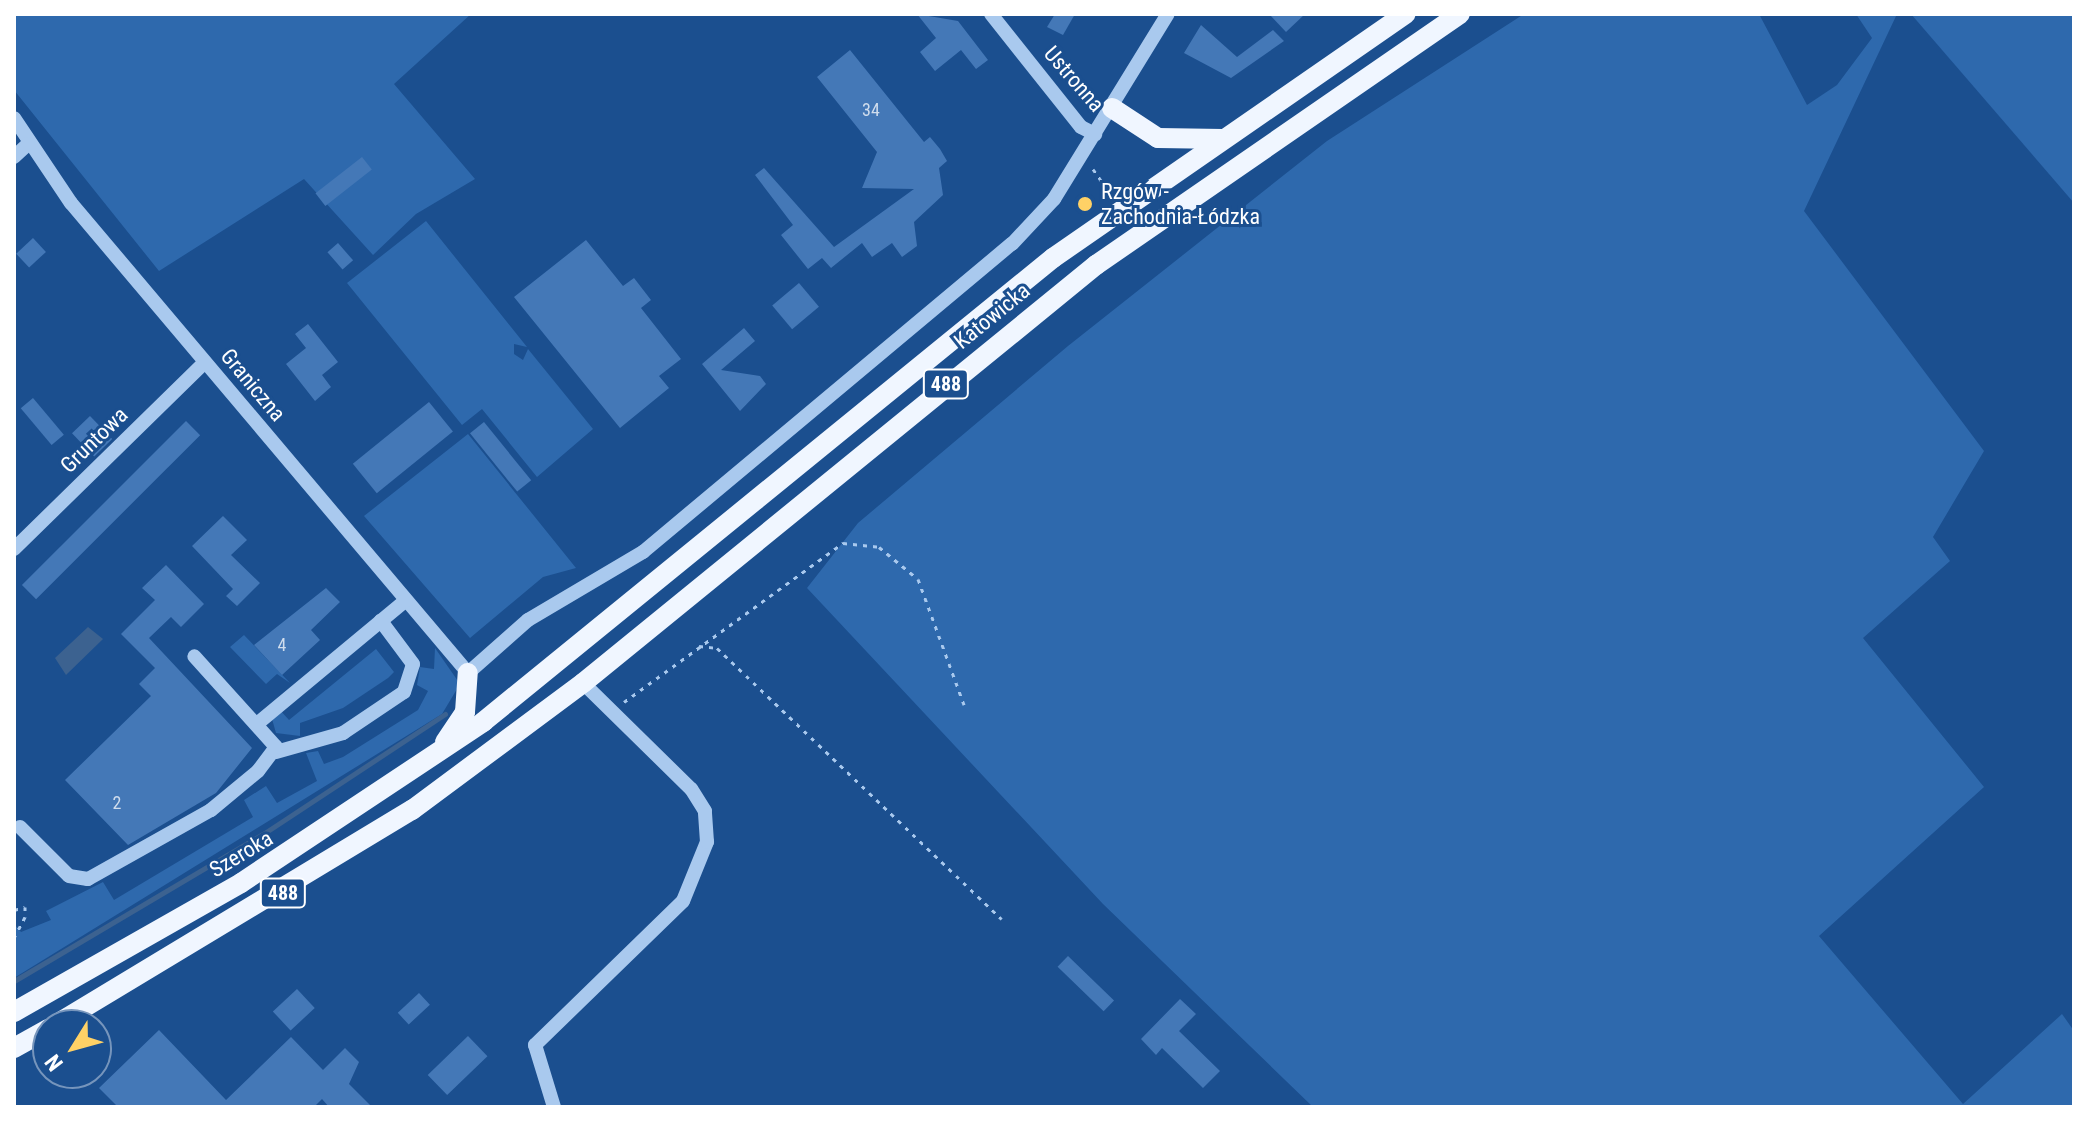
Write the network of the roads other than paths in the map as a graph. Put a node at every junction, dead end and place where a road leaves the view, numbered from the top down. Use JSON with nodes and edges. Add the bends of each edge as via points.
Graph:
{"nodes":[{"id":1,"x":991,"y":14,"type":"edge"},
{"id":2,"x":1168,"y":14,"type":"edge"},
{"id":3,"x":1406,"y":14,"type":"edge"},
{"id":4,"x":1460,"y":14,"type":"edge"},
{"id":5,"x":1112,"y":108,"type":"junction"},
{"id":6,"x":14,"y":118,"type":"edge"},
{"id":7,"x":1095,"y":134,"type":"junction"},
{"id":8,"x":1223,"y":139,"type":"junction"},
{"id":9,"x":28,"y":144,"type":"junction"},
{"id":10,"x":14,"y":157,"type":"edge"},
{"id":11,"x":205,"y":362,"type":"junction"},
{"id":12,"x":14,"y":549,"type":"edge"},
{"id":13,"x":406,"y":600,"type":"junction"},
{"id":14,"x":381,"y":621,"type":"junction"},
{"id":15,"x":194,"y":656,"type":"dead end"},
{"id":16,"x":468,"y":673,"type":"junction"},
{"id":17,"x":583,"y":683,"type":"junction"},
{"id":18,"x":483,"y":722,"type":"joint"},
{"id":19,"x":258,"y":723,"type":"junction"},
{"id":20,"x":276,"y":752,"type":"junction"},
{"id":21,"x":433,"y":757,"type":"junction"},
{"id":22,"x":20,"y":827,"type":"dead end"},
{"id":23,"x":82,"y":1009,"type":"edge"},
{"id":24,"x":14,"y":1012,"type":"edge"},
{"id":25,"x":32,"y":1038,"type":"edge"},
{"id":26,"x":14,"y":1048,"type":"edge"},
{"id":27,"x":554,"y":1107,"type":"edge"}],
"edges":[{"from":1,"to":7,"type":"street","name":"Ustronna","via":[[1081,127]]},
{"from":2,"to":5,"type":"street"},
{"from":3,"to":8,"type":"main road","name":"Katowicka","number":"488"},
{"from":4,"to":17,"type":"main road","name":"Katowicka","number":"488","via":[[1096,265]]},
{"from":5,"to":7,"type":"street"},
{"from":5,"to":8,"type":"main road","via":[[1158,138]]},
{"from":6,"to":9,"type":"street","name":"Graniczna"},
{"from":7,"to":16,"type":"street","via":[[1033,223],[917,328],[643,552],[537,614]]},
{"from":8,"to":18,"type":"main road","name":"Katowicka","number":"488","via":[[1053,258]]},
{"from":9,"to":10,"type":"street"},
{"from":9,"to":11,"type":"street","name":"Graniczna"},
{"from":11,"to":12,"type":"street","name":"Gruntowa"},
{"from":11,"to":13,"type":"street","name":"Graniczna"},
{"from":13,"to":14,"type":"street"},
{"from":13,"to":16,"type":"street","name":"Graniczna"},
{"from":14,"to":19,"type":"street"},
{"from":14,"to":20,"type":"street","via":[[413,664],[404,692],[343,733]]},
{"from":15,"to":19,"type":"street"},
{"from":16,"to":21,"type":"main road","via":[[465,712]]},
{"from":17,"to":23,"type":"main road","name":"Katowicka","number":"488","via":[[354,850]]},
{"from":17,"to":27,"type":"street","via":[[608,714],[691,789],[705,811],[707,842],[683,901],[535,1045]]},
{"from":18,"to":21,"type":"main road","name":"Szeroka","number":"488"},
{"from":19,"to":20,"type":"street"},
{"from":20,"to":22,"type":"street","via":[[211,810],[88,879],[69,876]]},
{"from":21,"to":24,"type":"main road","name":"Szeroka","number":"488","via":[[241,883]]},
{"from":25,"to":26,"type":"main road"}]}
